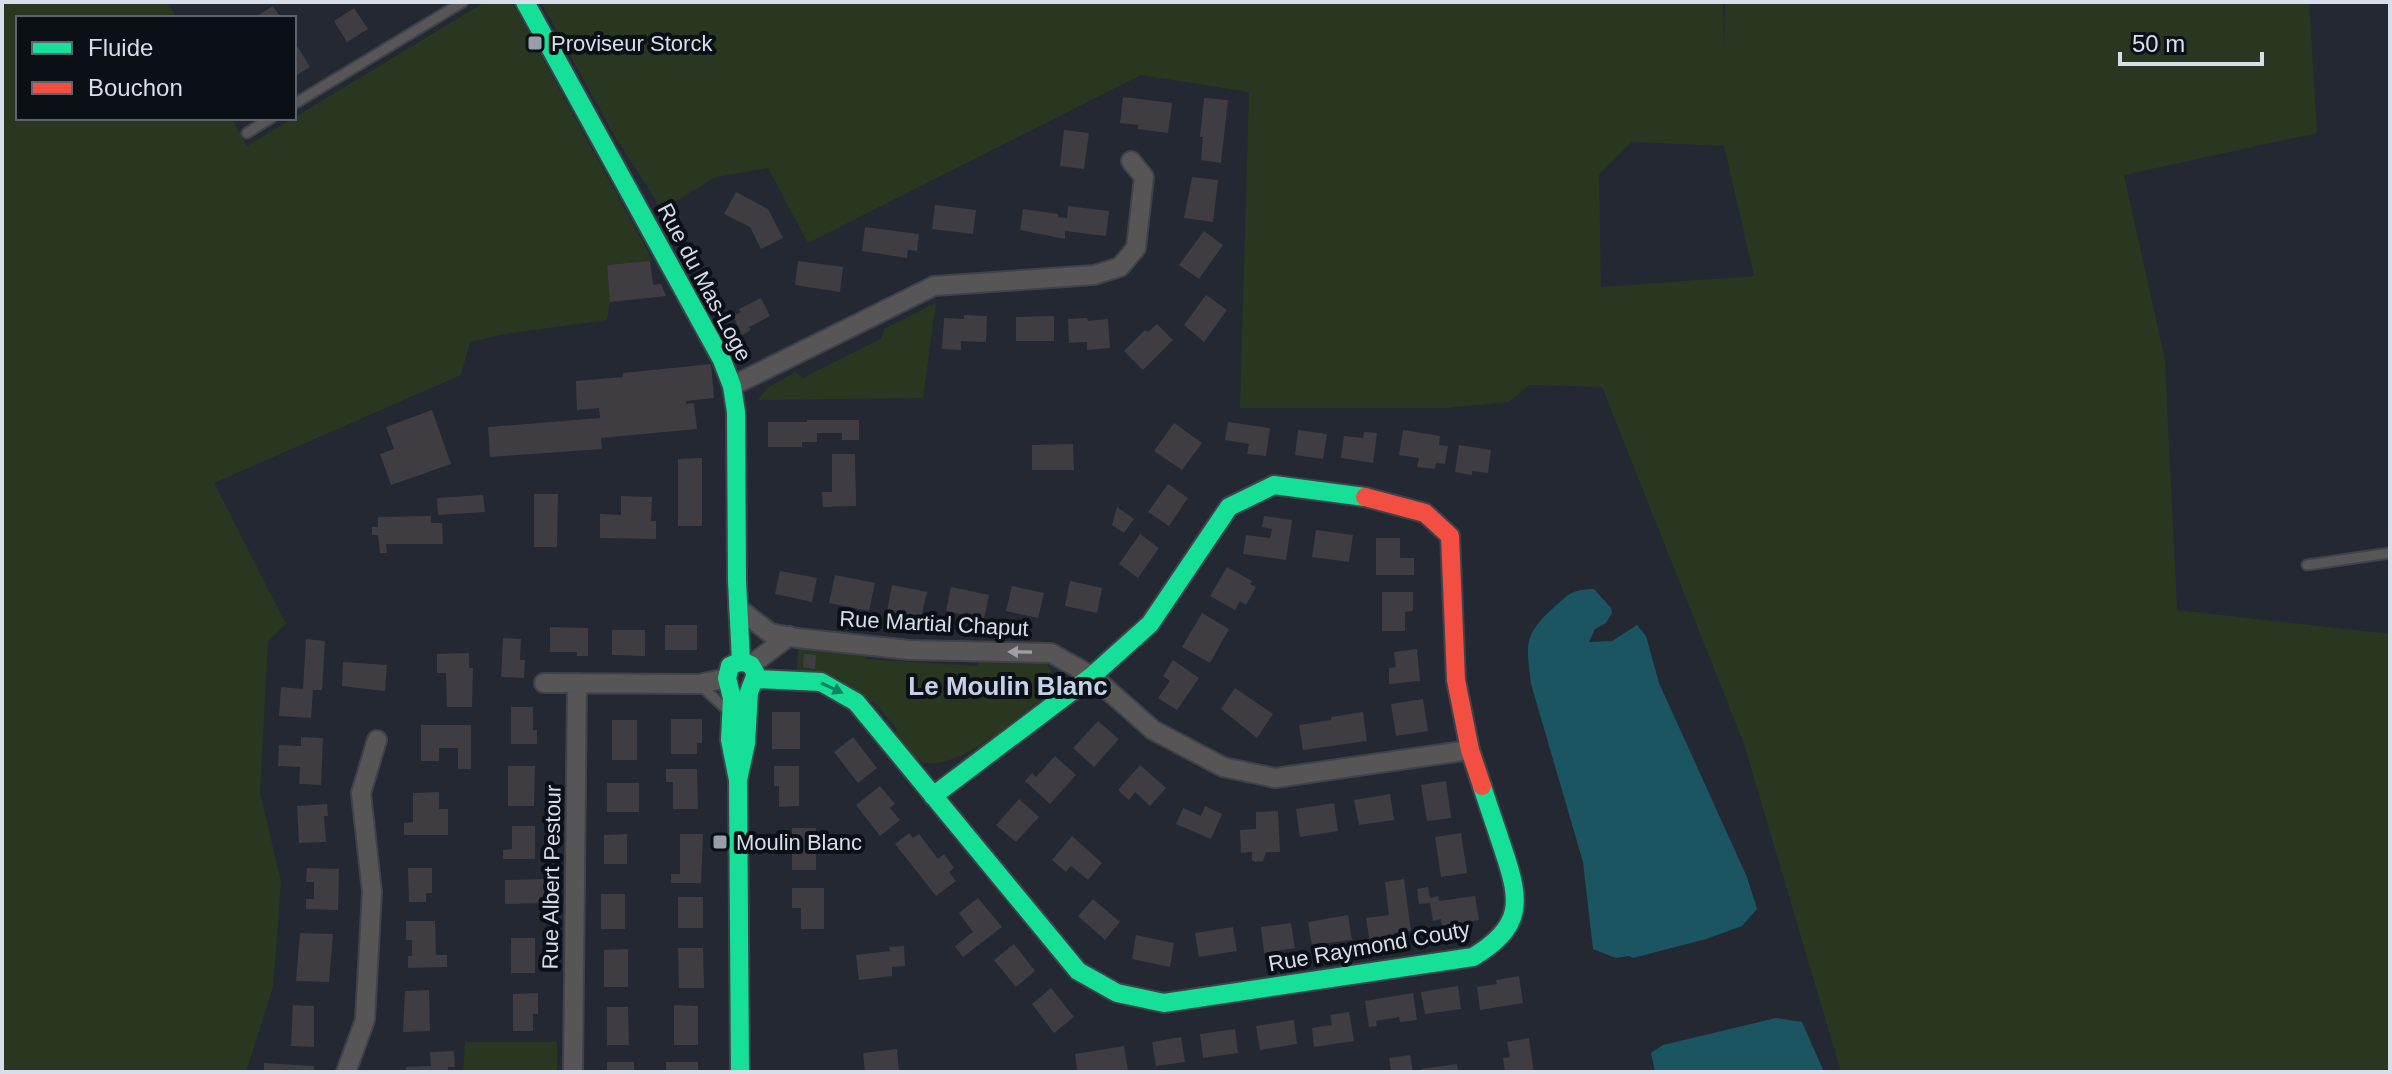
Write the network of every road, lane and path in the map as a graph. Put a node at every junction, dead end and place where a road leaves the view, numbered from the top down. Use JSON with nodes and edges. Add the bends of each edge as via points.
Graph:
{"nodes":[{"id":1,"x":463,"y":2,"type":"edge"},
{"id":2,"x":525,"y":2,"type":"edge"},
{"id":3,"x":296,"y":103,"type":"edge"},
{"id":4,"x":268,"y":120,"type":"edge"},
{"id":5,"x":247,"y":133,"type":"dead end"},
{"id":6,"x":1131,"y":161,"type":"dead end"},
{"id":7,"x":732,"y":386,"type":"junction"},
{"id":8,"x":2390,"y":553,"type":"edge"},
{"id":9,"x":2307,"y":565,"type":"dead end"},
{"id":10,"x":738,"y":608,"type":"junction"},
{"id":11,"x":789,"y":636,"type":"junction"},
{"id":12,"x":750,"y":673,"type":"junction"},
{"id":13,"x":1092,"y":676,"type":"junction"},
{"id":14,"x":728,"y":681,"type":"junction"},
{"id":15,"x":544,"y":683,"type":"dead end"},
{"id":16,"x":577,"y":683,"type":"junction"},
{"id":17,"x":699,"y":684,"type":"junction"},
{"id":18,"x":731,"y":713,"type":"junction"},
{"id":19,"x":377,"y":740,"type":"dead end"},
{"id":20,"x":1470,"y":750,"type":"junction"},
{"id":21,"x":738,"y":780,"type":"junction"},
{"id":22,"x":933,"y":796,"type":"junction"},
{"id":23,"x":346,"y":1072,"type":"edge"},
{"id":24,"x":573,"y":1072,"type":"edge"},
{"id":25,"x":740,"y":1072,"type":"edge"}],
"edges":[{"from":1,"to":3,"type":"lane"},
{"from":2,"to":7,"type":"street","name":"Rue du Mas-Loge"},
{"from":4,"to":5,"type":"lane"},
{"from":6,"to":7,"type":"street","via":[[1144,177],[1136,248],[1120,267],[1094,275],[934,286]]},
{"from":7,"to":10,"type":"street","name":"Rue du Mas-Loge"},
{"from":8,"to":9,"type":"lane"},
{"from":10,"to":11,"type":"street","name":"Rue Martial Chaput","via":[[770,633]]},
{"from":10,"to":12,"type":"street","name":"Rue du Mas-Loge"},
{"from":11,"to":12,"type":"street"},
{"from":13,"to":11,"type":"street","name":"Rue Martial Chaput","one_way":true,"via":[[1051,653],[910,650]]},
{"from":12,"to":14,"type":"street","name":"Rue Raymond Couty","via":[[742,690]]},
{"from":12,"to":14,"type":"street","via":[[730,666]]},
{"from":12,"to":21,"type":"street","name":"Rue du Mas-Loge"},
{"from":12,"to":22,"type":"street","name":"Rue Raymond Couty","one_way":true,"via":[[838,689],[856,702]]},
{"from":13,"to":20,"type":"street","name":"Rue Martial Chaput","via":[[1153,730],[1223,767],[1275,778]]},
{"from":13,"to":20,"type":"street","name":"Rue Raymond Couty","via":[[1150,624],[1229,507],[1274,485],[1357,495],[1425,513],[1450,536],[1456,680]]},
{"from":13,"to":22,"type":"street","name":"Rue Raymond Couty"},
{"from":14,"to":17,"type":"street"},
{"from":14,"to":18,"type":"street","name":"Rue du Mas-Loge"},
{"from":15,"to":16,"type":"street"},
{"from":16,"to":17,"type":"street"},
{"from":16,"to":24,"type":"street","name":"Rue Albert Pestour"},
{"from":17,"to":18,"type":"lane"},
{"from":18,"to":21,"type":"street","name":"Rue du Mas-Loge"},
{"from":19,"to":23,"type":"street","via":[[361,793],[372,892],[365,1020]]},
{"from":20,"to":22,"type":"street","name":"Rue Raymond Couty","via":[[1515,885],[1510,924],[1495,944],[1473,957],[1164,1003],[1117,993],[1078,971]]},
{"from":21,"to":25,"type":"street","name":"Rue du Mas-Loge"}]}
